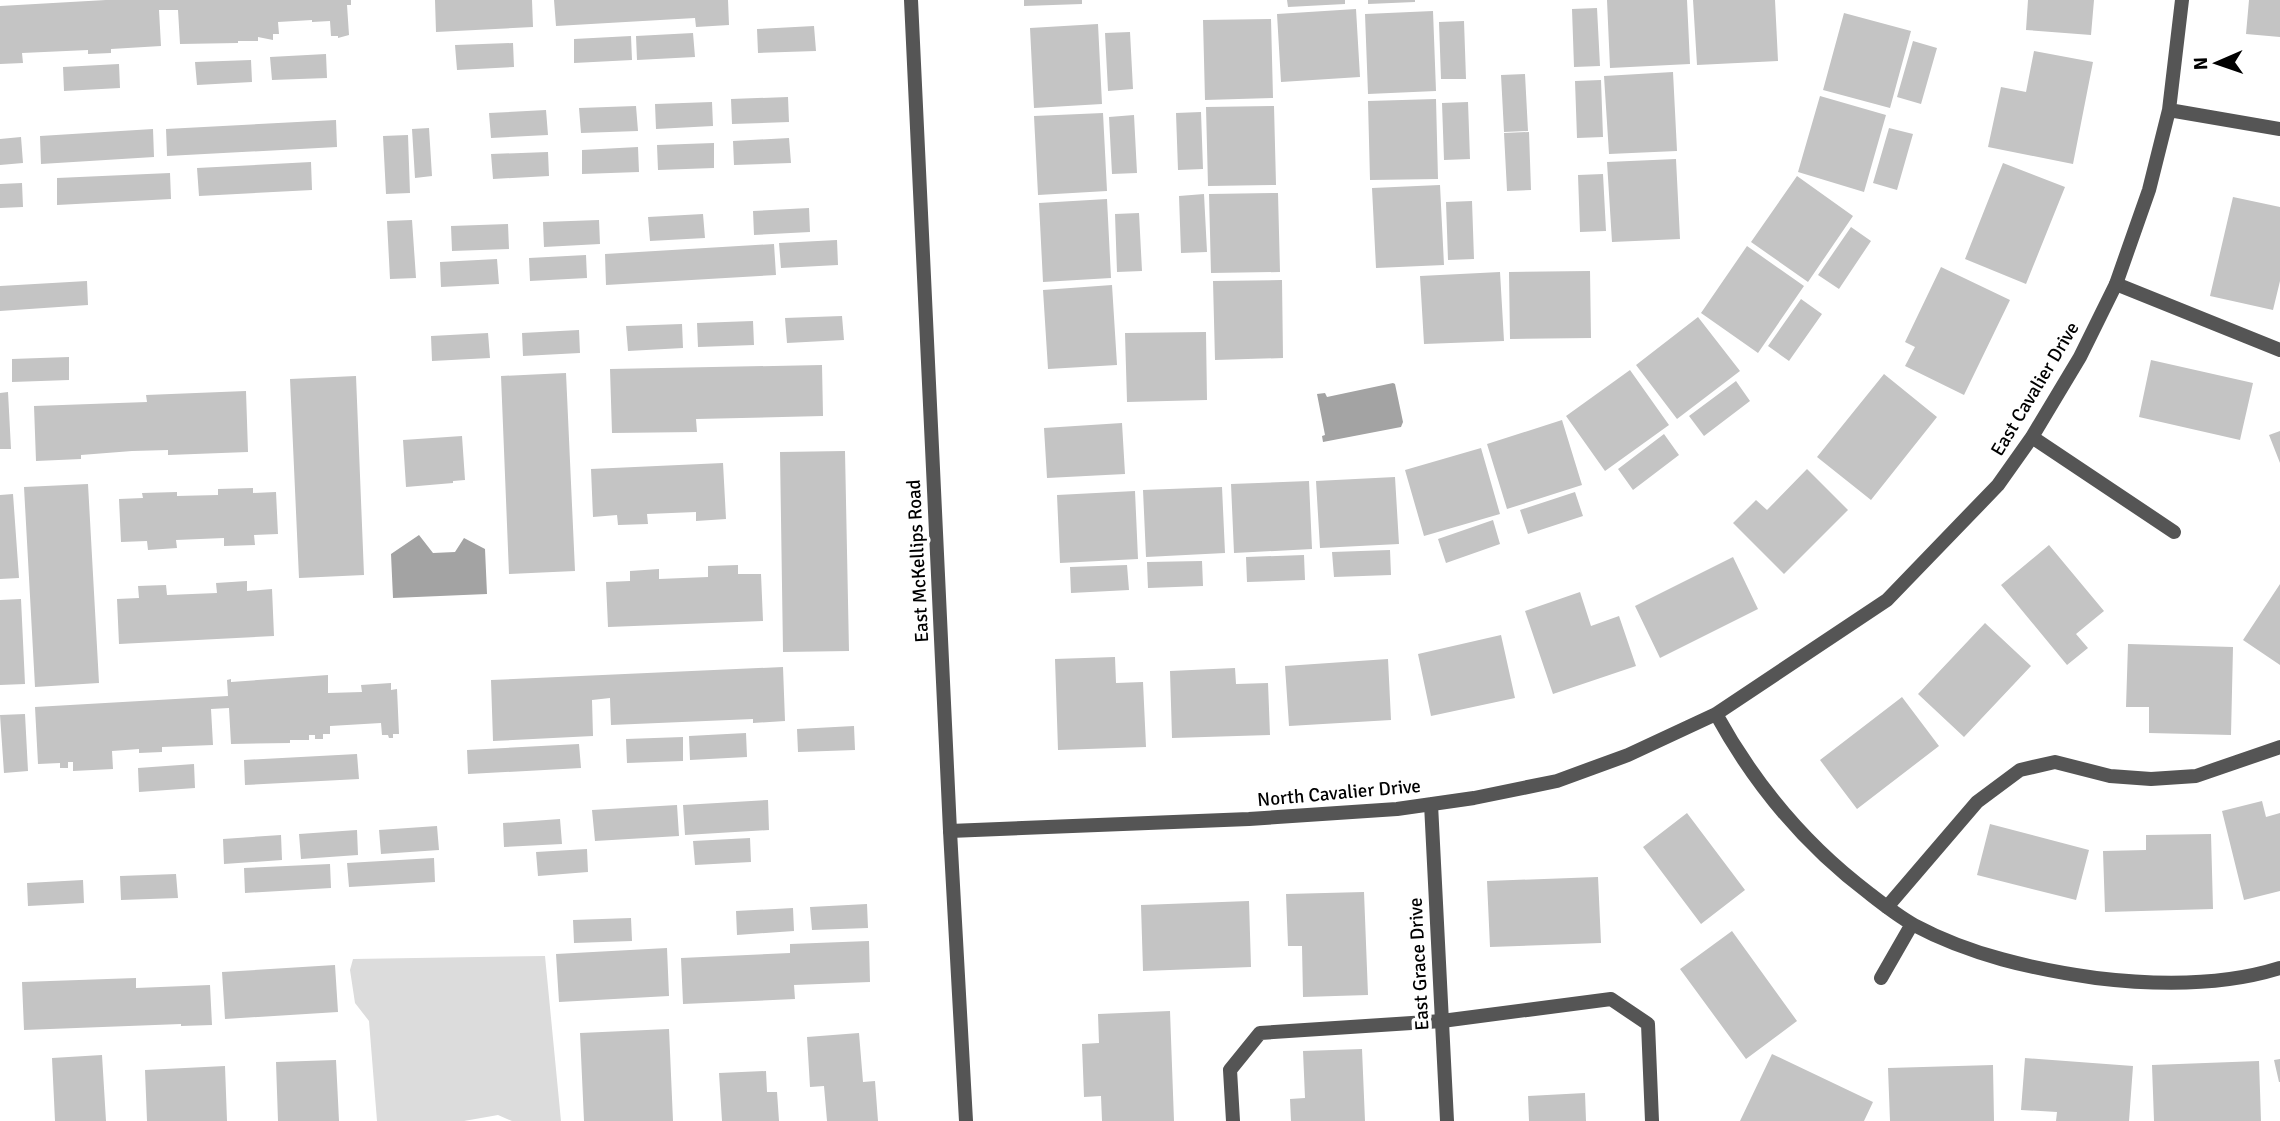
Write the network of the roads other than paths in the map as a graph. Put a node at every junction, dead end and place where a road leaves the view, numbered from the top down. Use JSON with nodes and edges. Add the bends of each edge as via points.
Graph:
{"nodes":[{"id":1,"x":911,"y":0,"type":"edge"},
{"id":2,"x":2182,"y":0,"type":"edge"},
{"id":3,"x":2169,"y":110,"type":"junction"},
{"id":4,"x":2280,"y":129,"type":"edge"},
{"id":5,"x":2116,"y":284,"type":"junction"},
{"id":6,"x":2280,"y":349,"type":"edge"},
{"id":7,"x":2032,"y":437,"type":"junction"},
{"id":8,"x":2174,"y":532,"type":"dead end"},
{"id":9,"x":1716,"y":714,"type":"junction"},
{"id":10,"x":2280,"y":747,"type":"edge"},
{"id":11,"x":1431,"y":804,"type":"junction"},
{"id":12,"x":950,"y":831,"type":"junction"},
{"id":13,"x":1886,"y":907,"type":"junction"},
{"id":14,"x":1913,"y":924,"type":"junction"},
{"id":15,"x":2280,"y":968,"type":"edge"},
{"id":16,"x":1881,"y":978,"type":"dead end"},
{"id":17,"x":1442,"y":1021,"type":"junction"},
{"id":18,"x":966,"y":1121,"type":"edge"},
{"id":19,"x":1233,"y":1121,"type":"edge"},
{"id":20,"x":1447,"y":1121,"type":"edge"},
{"id":21,"x":1652,"y":1121,"type":"edge"}],
"edges":[{"from":1,"to":12,"type":"street","name":"East McKellips Road"},
{"from":2,"to":3,"type":"street","name":"East Cavalier Drive"},
{"from":3,"to":4,"type":"street"},
{"from":3,"to":5,"type":"street","name":"East Cavalier Drive","via":[[2149,190]]},
{"from":5,"to":6,"type":"street"},
{"from":5,"to":7,"type":"street","name":"East Cavalier Drive","via":[[2080,357]]},
{"from":7,"to":8,"type":"street"},
{"from":7,"to":9,"type":"street","name":"East Cavalier Drive","via":[[1998,485],[1887,600]]},
{"from":9,"to":11,"type":"street","name":"North Cavalier Drive","via":[[1628,755],[1557,781]]},
{"from":9,"to":13,"type":"street","via":[[1769,796],[1804,837]]},
{"from":10,"to":13,"type":"street","via":[[2196,776],[2110,776],[2055,762],[2020,770],[1977,802]]},
{"from":11,"to":12,"type":"street","name":"North Cavalier Drive","via":[[1249,819]]},
{"from":11,"to":17,"type":"street","name":"East Grace Drive"},
{"from":12,"to":18,"type":"street","name":"East McKellips Road"},
{"from":13,"to":14,"type":"street"},
{"from":14,"to":15,"type":"street","via":[[2001,960],[2133,982],[2191,982]]},
{"from":14,"to":16,"type":"street"},
{"from":17,"to":19,"type":"street","via":[[1260,1033],[1230,1070]]},
{"from":17,"to":20,"type":"street","name":"East Grace Drive"},
{"from":17,"to":21,"type":"street","via":[[1611,999],[1648,1024]]}]}
